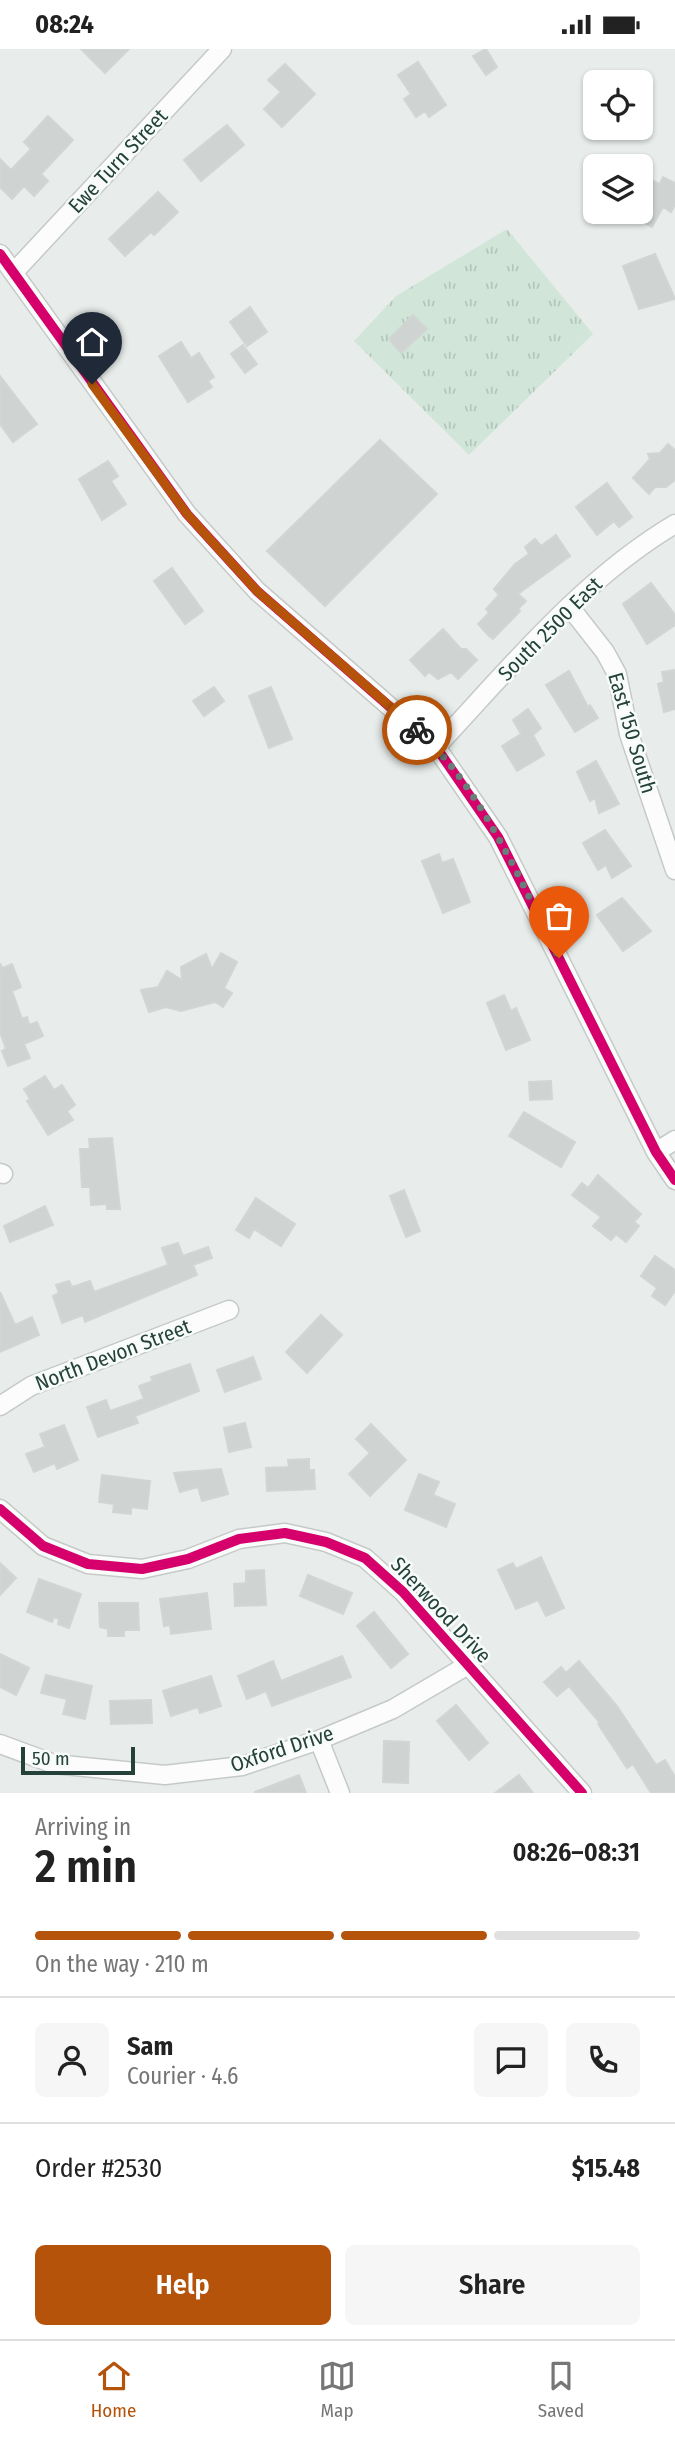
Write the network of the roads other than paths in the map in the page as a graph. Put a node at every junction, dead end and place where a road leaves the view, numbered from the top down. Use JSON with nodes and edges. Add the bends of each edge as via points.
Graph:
{"nodes":[{"id":1,"x":222,"y":49,"type":"edge"},
{"id":2,"x":0,"y":254,"type":"edge"},
{"id":3,"x":14,"y":272,"type":"junction"},
{"id":4,"x":675,"y":524,"type":"edge"},
{"id":5,"x":569,"y":606,"type":"junction"},
{"id":6,"x":436,"y":747,"type":"junction"},
{"id":7,"x":675,"y":870,"type":"edge"},
{"id":8,"x":675,"y":1140,"type":"edge"},
{"id":9,"x":656,"y":1153,"type":"junction"},
{"id":10,"x":675,"y":1180,"type":"edge"},
{"id":11,"x":229,"y":1310,"type":"dead end"},
{"id":12,"x":0,"y":1406,"type":"edge"},
{"id":13,"x":0,"y":1509,"type":"edge"},
{"id":14,"x":468,"y":1665,"type":"junction"},
{"id":15,"x":319,"y":1740,"type":"junction"},
{"id":16,"x":0,"y":1744,"type":"edge"},
{"id":17,"x":340,"y":1793,"type":"edge"},
{"id":18,"x":582,"y":1793,"type":"edge"}],
"edges":[{"from":1,"to":3,"type":"street","name":"Ewe Turn Street"},
{"from":2,"to":3,"type":"street"},
{"from":3,"to":6,"type":"street","via":[[187,514],[257,591]]},
{"from":4,"to":5,"type":"street","name":"South 2500 East"},
{"from":5,"to":6,"type":"street","name":"South 2500 East"},
{"from":5,"to":7,"type":"street","name":"East 150 South","via":[[617,674],[629,734]]},
{"from":6,"to":9,"type":"street","via":[[498,837]]},
{"from":8,"to":9,"type":"street"},
{"from":9,"to":10,"type":"street"},
{"from":11,"to":12,"type":"street","name":"North Devon Street","via":[[31,1386]]},
{"from":13,"to":14,"type":"street","name":"Sherwood Drive","via":[[43,1546],[88,1564],[142,1569],[188,1559],[239,1539],[285,1533],[326,1542],[365,1558],[403,1592]]},
{"from":14,"to":15,"type":"street","name":"Oxford Drive","via":[[393,1709]]},
{"from":14,"to":18,"type":"street","name":"Sherwood Drive"},
{"from":15,"to":16,"type":"street","name":"Oxford Drive","via":[[242,1766],[165,1776],[54,1764]]},
{"from":15,"to":17,"type":"street"}]}
